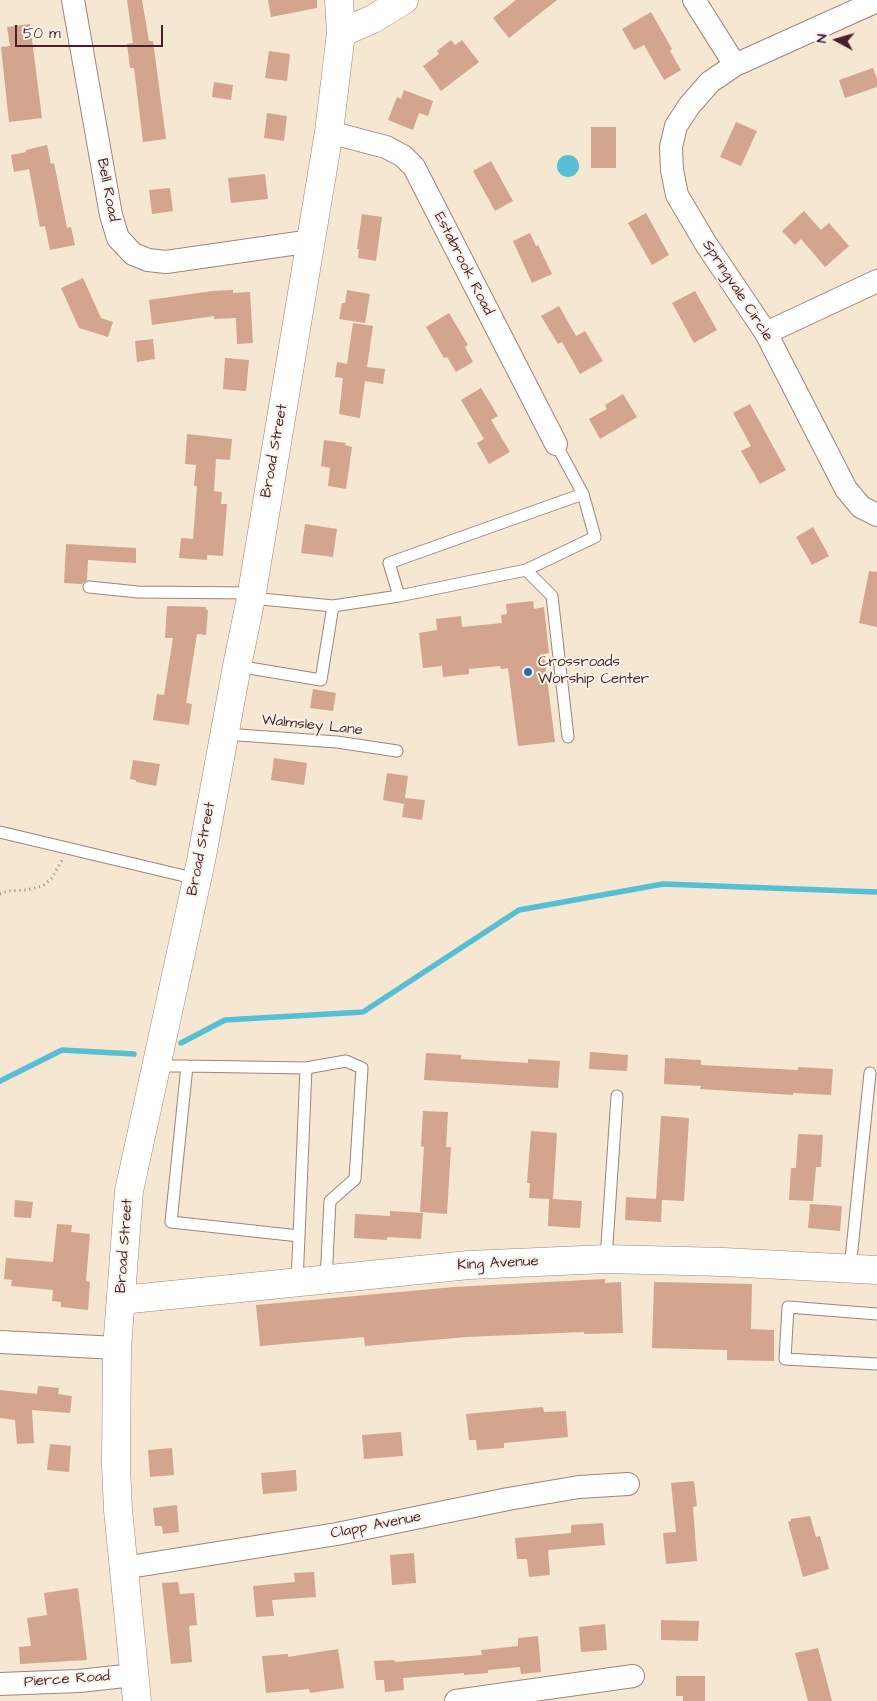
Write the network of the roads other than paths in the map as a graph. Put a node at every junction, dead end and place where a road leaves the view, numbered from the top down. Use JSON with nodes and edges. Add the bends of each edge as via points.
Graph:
{"nodes":[{"id":1,"x":72,"y":0,"type":"edge"},
{"id":2,"x":338,"y":0,"type":"edge"},
{"id":3,"x":404,"y":0,"type":"edge"},
{"id":4,"x":694,"y":0,"type":"edge"},
{"id":5,"x":877,"y":2,"type":"edge"},
{"id":6,"x":341,"y":33,"type":"junction"},
{"id":7,"x":735,"y":65,"type":"junction"},
{"id":8,"x":329,"y":132,"type":"junction"},
{"id":9,"x":312,"y":241,"type":"junction"},
{"id":10,"x":877,"y":280,"type":"edge"},
{"id":11,"x":766,"y":333,"type":"junction"},
{"id":12,"x":556,"y":444,"type":"joint"},
{"id":13,"x":583,"y":494,"type":"junction"},
{"id":14,"x":877,"y":515,"type":"edge"},
{"id":15,"x":526,"y":570,"type":"junction"},
{"id":16,"x":89,"y":587,"type":"dead end"},
{"id":17,"x":251,"y":596,"type":"junction"},
{"id":18,"x":400,"y":596,"type":"junction"},
{"id":19,"x":333,"y":606,"type":"junction"},
{"id":20,"x":237,"y":666,"type":"junction"},
{"id":21,"x":225,"y":734,"type":"junction"},
{"id":22,"x":568,"y":737,"type":"dead end"},
{"id":23,"x":397,"y":751,"type":"dead end"},
{"id":24,"x":0,"y":832,"type":"edge"},
{"id":25,"x":197,"y":878,"type":"junction"},
{"id":26,"x":156,"y":1066,"type":"junction"},
{"id":27,"x":187,"y":1066,"type":"junction"},
{"id":28,"x":306,"y":1068,"type":"junction"},
{"id":29,"x":870,"y":1073,"type":"dead end"},
{"id":30,"x":617,"y":1096,"type":"dead end"},
{"id":31,"x":299,"y":1236,"type":"junction"},
{"id":32,"x":606,"y":1259,"type":"junction"},
{"id":33,"x":850,"y":1269,"type":"junction"},
{"id":34,"x":877,"y":1270,"type":"edge"},
{"id":35,"x":326,"y":1280,"type":"junction"},
{"id":36,"x":297,"y":1283,"type":"junction"},
{"id":37,"x":120,"y":1300,"type":"junction"},
{"id":38,"x":877,"y":1314,"type":"edge"},
{"id":39,"x":0,"y":1342,"type":"edge"},
{"id":40,"x":118,"y":1348,"type":"junction"},
{"id":41,"x":877,"y":1364,"type":"edge"},
{"id":42,"x":628,"y":1484,"type":"dead end"},
{"id":43,"x":123,"y":1568,"type":"junction"},
{"id":44,"x":633,"y":1676,"type":"dead end"},
{"id":45,"x":0,"y":1684,"type":"edge"},
{"id":46,"x":135,"y":1688,"type":"edge"},
{"id":47,"x":456,"y":1701,"type":"edge"}],
"edges":[{"from":1,"to":9,"type":"street","name":"Bell Road","via":[[111,215],[118,238],[133,254],[166,262]]},
{"from":2,"to":6,"type":"main road","name":"Broad Street"},
{"from":3,"to":6,"type":"main road"},
{"from":4,"to":7,"type":"street"},
{"from":5,"to":7,"type":"street","name":"Springvale Circle"},
{"from":6,"to":8,"type":"main road","name":"Broad Street"},
{"from":7,"to":11,"type":"street","name":"Springvale Circle","via":[[710,82],[676,126],[671,147],[672,170],[677,195]]},
{"from":8,"to":9,"type":"main road","name":"Broad Street"},
{"from":8,"to":12,"type":"street","name":"Estabrook Road","via":[[386,147],[403,156],[414,168]]},
{"from":9,"to":17,"type":"main road","name":"Broad Street"},
{"from":10,"to":11,"type":"street"},
{"from":11,"to":14,"type":"street","name":"Springvale Circle","via":[[846,489],[860,507]]},
{"from":12,"to":13,"type":"lane"},
{"from":13,"to":15,"type":"lane","via":[[595,537]]},
{"from":13,"to":18,"type":"lane","via":[[390,563]]},
{"from":15,"to":18,"type":"lane"},
{"from":15,"to":22,"type":"lane","via":[[552,596]]},
{"from":16,"to":17,"type":"lane"},
{"from":17,"to":19,"type":"lane"},
{"from":17,"to":20,"type":"main road","name":"Broad Street"},
{"from":18,"to":19,"type":"lane"},
{"from":19,"to":20,"type":"lane","via":[[321,680]]},
{"from":20,"to":21,"type":"main road","name":"Broad Street"},
{"from":21,"to":23,"type":"lane","name":"Walmsley Lane","via":[[337,742]]},
{"from":21,"to":25,"type":"main road","name":"Broad Street"},
{"from":24,"to":25,"type":"lane"},
{"from":25,"to":26,"type":"main road","name":"Broad Street"},
{"from":26,"to":27,"type":"lane"},
{"from":26,"to":37,"type":"main road","name":"Broad Street","via":[[129,1192]]},
{"from":27,"to":28,"type":"lane"},
{"from":27,"to":31,"type":"lane","via":[[171,1222]]},
{"from":28,"to":31,"type":"lane"},
{"from":28,"to":35,"type":"lane","via":[[346,1060],[362,1068],[355,1179],[330,1201]]},
{"from":29,"to":33,"type":"lane"},
{"from":30,"to":32,"type":"lane"},
{"from":31,"to":36,"type":"lane"},
{"from":32,"to":33,"type":"main road","name":"King Avenue"},
{"from":32,"to":35,"type":"main road","name":"King Avenue","via":[[469,1265]]},
{"from":33,"to":34,"type":"main road","name":"King Avenue"},
{"from":35,"to":36,"type":"main road","name":"King Avenue"},
{"from":36,"to":37,"type":"main road","name":"King Avenue"},
{"from":37,"to":40,"type":"main road","name":"Broad Street"},
{"from":38,"to":41,"type":"lane","via":[[788,1308],[786,1359]]},
{"from":39,"to":40,"type":"street"},
{"from":40,"to":43,"type":"main road","name":"Broad Street","via":[[116,1480]]},
{"from":42,"to":43,"type":"street","name":"Clapp Avenue","via":[[579,1487],[337,1534]]},
{"from":43,"to":46,"type":"main road","name":"Broad Street"},
{"from":44,"to":47,"type":"street"},
{"from":45,"to":46,"type":"street","name":"Pierce Road","via":[[79,1681]]}]}
